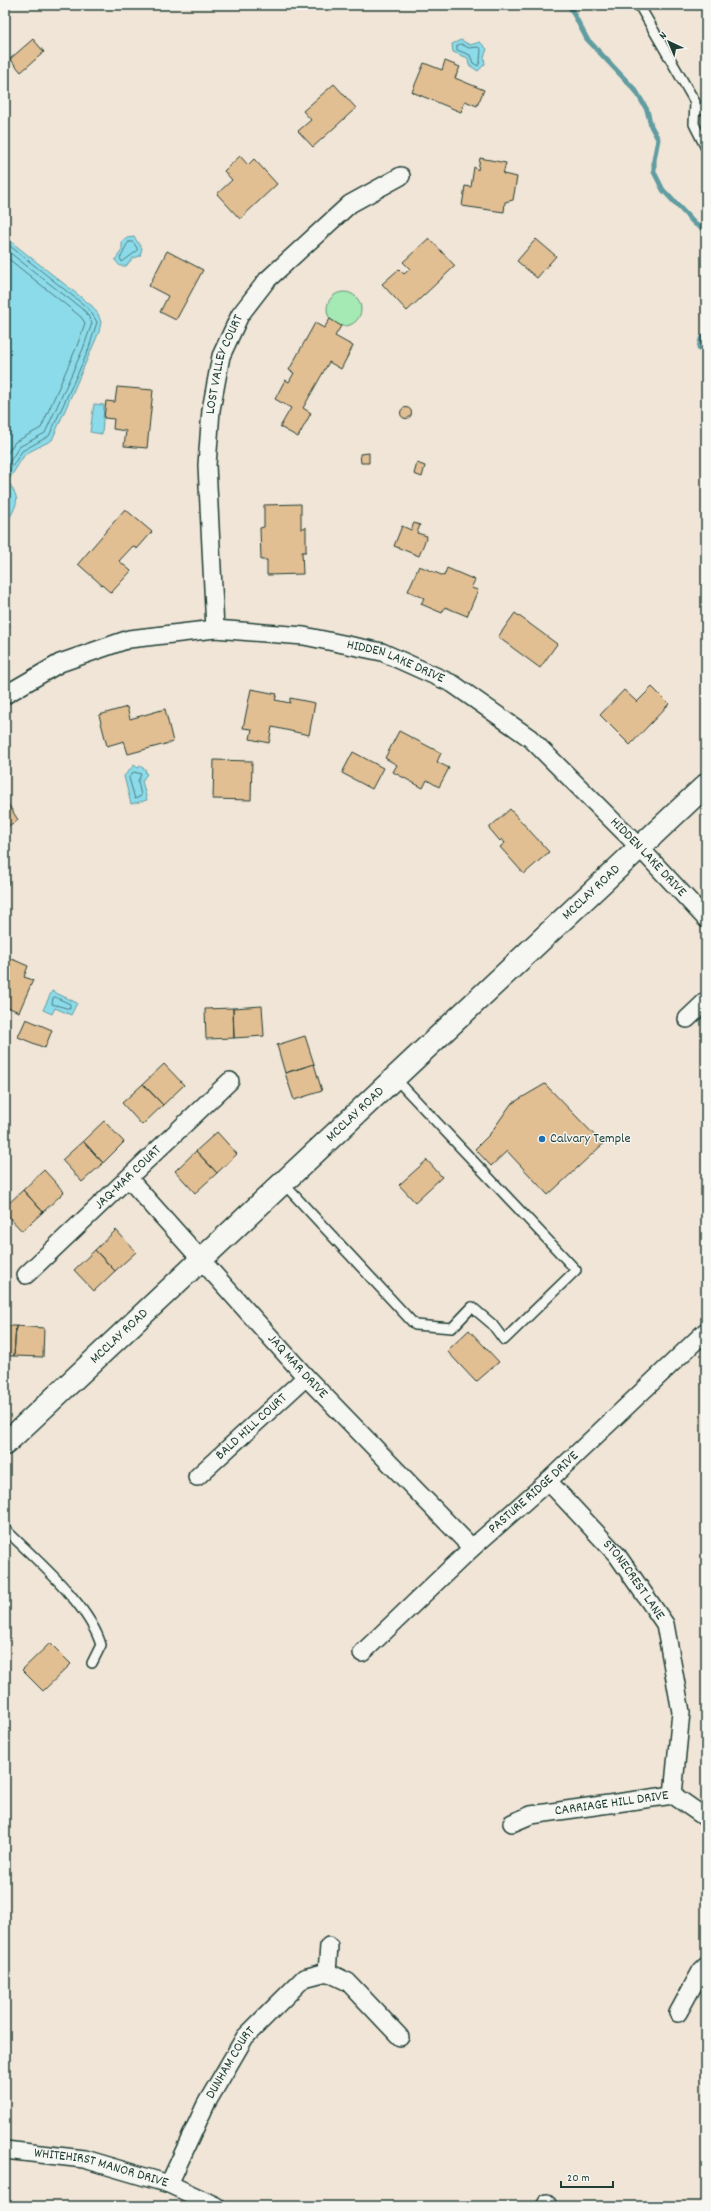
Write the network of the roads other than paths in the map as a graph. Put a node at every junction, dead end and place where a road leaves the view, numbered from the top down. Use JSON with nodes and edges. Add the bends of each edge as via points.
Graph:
{"nodes":[{"id":1,"x":639,"y":5,"type":"edge"},
{"id":2,"x":706,"y":106,"type":"edge"},
{"id":3,"x":695,"y":112,"type":"junction"},
{"id":4,"x":706,"y":148,"type":"edge"},
{"id":5,"x":401,"y":176,"type":"dead end"},
{"id":6,"x":216,"y":629,"type":"junction"},
{"id":7,"x":5,"y":695,"type":"edge"},
{"id":8,"x":706,"y":785,"type":"edge"},
{"id":9,"x":640,"y":848,"type":"junction"},
{"id":10,"x":706,"y":918,"type":"edge"},
{"id":11,"x":706,"y":1001,"type":"edge"},
{"id":12,"x":687,"y":1019,"type":"dead end"},
{"id":13,"x":395,"y":1078,"type":"junction"},
{"id":14,"x":230,"y":1081,"type":"dead end"},
{"id":15,"x":129,"y":1179,"type":"junction"},
{"id":16,"x":283,"y":1183,"type":"junction"},
{"id":17,"x":201,"y":1261,"type":"junction"},
{"id":18,"x":26,"y":1275,"type":"dead end"},
{"id":19,"x":706,"y":1331,"type":"edge"},
{"id":20,"x":306,"y":1377,"type":"junction"},
{"id":21,"x":5,"y":1444,"type":"edge"},
{"id":22,"x":197,"y":1477,"type":"dead end"},
{"id":23,"x":548,"y":1481,"type":"junction"},
{"id":24,"x":5,"y":1529,"type":"edge"},
{"id":25,"x":472,"y":1548,"type":"junction"},
{"id":26,"x":362,"y":1653,"type":"dead end"},
{"id":27,"x":92,"y":1663,"type":"dead end"},
{"id":28,"x":673,"y":1795,"type":"junction"},
{"id":29,"x":706,"y":1818,"type":"edge"},
{"id":30,"x":512,"y":1823,"type":"dead end"},
{"id":31,"x":329,"y":1946,"type":"dead end"},
{"id":32,"x":706,"y":1966,"type":"edge"},
{"id":33,"x":327,"y":1972,"type":"junction"},
{"id":34,"x":678,"y":2013,"type":"dead end"},
{"id":35,"x":400,"y":2037,"type":"dead end"},
{"id":36,"x":5,"y":2150,"type":"edge"},
{"id":37,"x":169,"y":2184,"type":"junction"},
{"id":38,"x":216,"y":2206,"type":"edge"}],
"edges":[{"from":1,"to":3,"type":"lane","via":[[696,102]]},
{"from":2,"to":3,"type":"lane"},
{"from":3,"to":4,"type":"lane","via":[[694,124]]},
{"from":5,"to":6,"type":"street","name":"LOST VALLEY COURT","via":[[350,204],[267,280],[240,315],[221,356],[211,410],[207,465]]},
{"from":6,"to":7,"type":"street","name":"HIDDEN LAKE DRIVE","via":[[129,639],[60,663]]},
{"from":6,"to":9,"type":"street","name":"HIDDEN LAKE DRIVE","via":[[304,636],[382,652],[453,684],[530,738]]},
{"from":8,"to":9,"type":"main road","name":"MCCLAY ROAD"},
{"from":9,"to":10,"type":"street","name":"HIDDEN LAKE DRIVE"},
{"from":9,"to":13,"type":"main road","name":"MCCLAY ROAD"},
{"from":11,"to":12,"type":"street"},
{"from":13,"to":16,"type":"main road","name":"MCCLAY ROAD"},
{"from":13,"to":16,"type":"lane","via":[[576,1270],[504,1340],[492,1324],[472,1307],[452,1328],[415,1325]]},
{"from":14,"to":15,"type":"street","name":"JAQ-MAR COURT"},
{"from":15,"to":17,"type":"street","name":"JAQ MAR DRIVE"},
{"from":15,"to":18,"type":"street","name":"JAQ-MAR COURT"},
{"from":16,"to":17,"type":"main road","name":"MCCLAY ROAD"},
{"from":17,"to":20,"type":"street","name":"JAQ MAR DRIVE"},
{"from":17,"to":21,"type":"main road","name":"MCCLAY ROAD"},
{"from":19,"to":23,"type":"street","name":"PASTURE RIDGE DRIVE"},
{"from":20,"to":22,"type":"street","name":"BALD HILL COURT"},
{"from":20,"to":25,"type":"street","name":"JAQ MAR DRIVE"},
{"from":23,"to":25,"type":"street","name":"PASTURE RIDGE DRIVE"},
{"from":23,"to":28,"type":"street","name":"STONECREST LANE","via":[[617,1555],[664,1624],[681,1712]]},
{"from":24,"to":27,"type":"lane","via":[[84,1610],[97,1631],[101,1645]]},
{"from":25,"to":26,"type":"street","name":"PASTURE RIDGE DRIVE"},
{"from":28,"to":29,"type":"street","name":"CARRIAGE HILL DRIVE"},
{"from":28,"to":30,"type":"street","name":"CARRIAGE HILL DRIVE","via":[[531,1815]]},
{"from":31,"to":33,"type":"street"},
{"from":32,"to":34,"type":"street"},
{"from":33,"to":35,"type":"street","via":[[348,1982]]},
{"from":33,"to":37,"type":"street","name":"DUNHAM COURT","via":[[304,1978],[245,2037],[206,2104]]},
{"from":36,"to":37,"type":"street","name":"WHITEHIRST MANOR DRIVE","via":[[84,2159]]},
{"from":37,"to":38,"type":"street","name":"WHITEHIRST MANOR DRIVE"}]}
